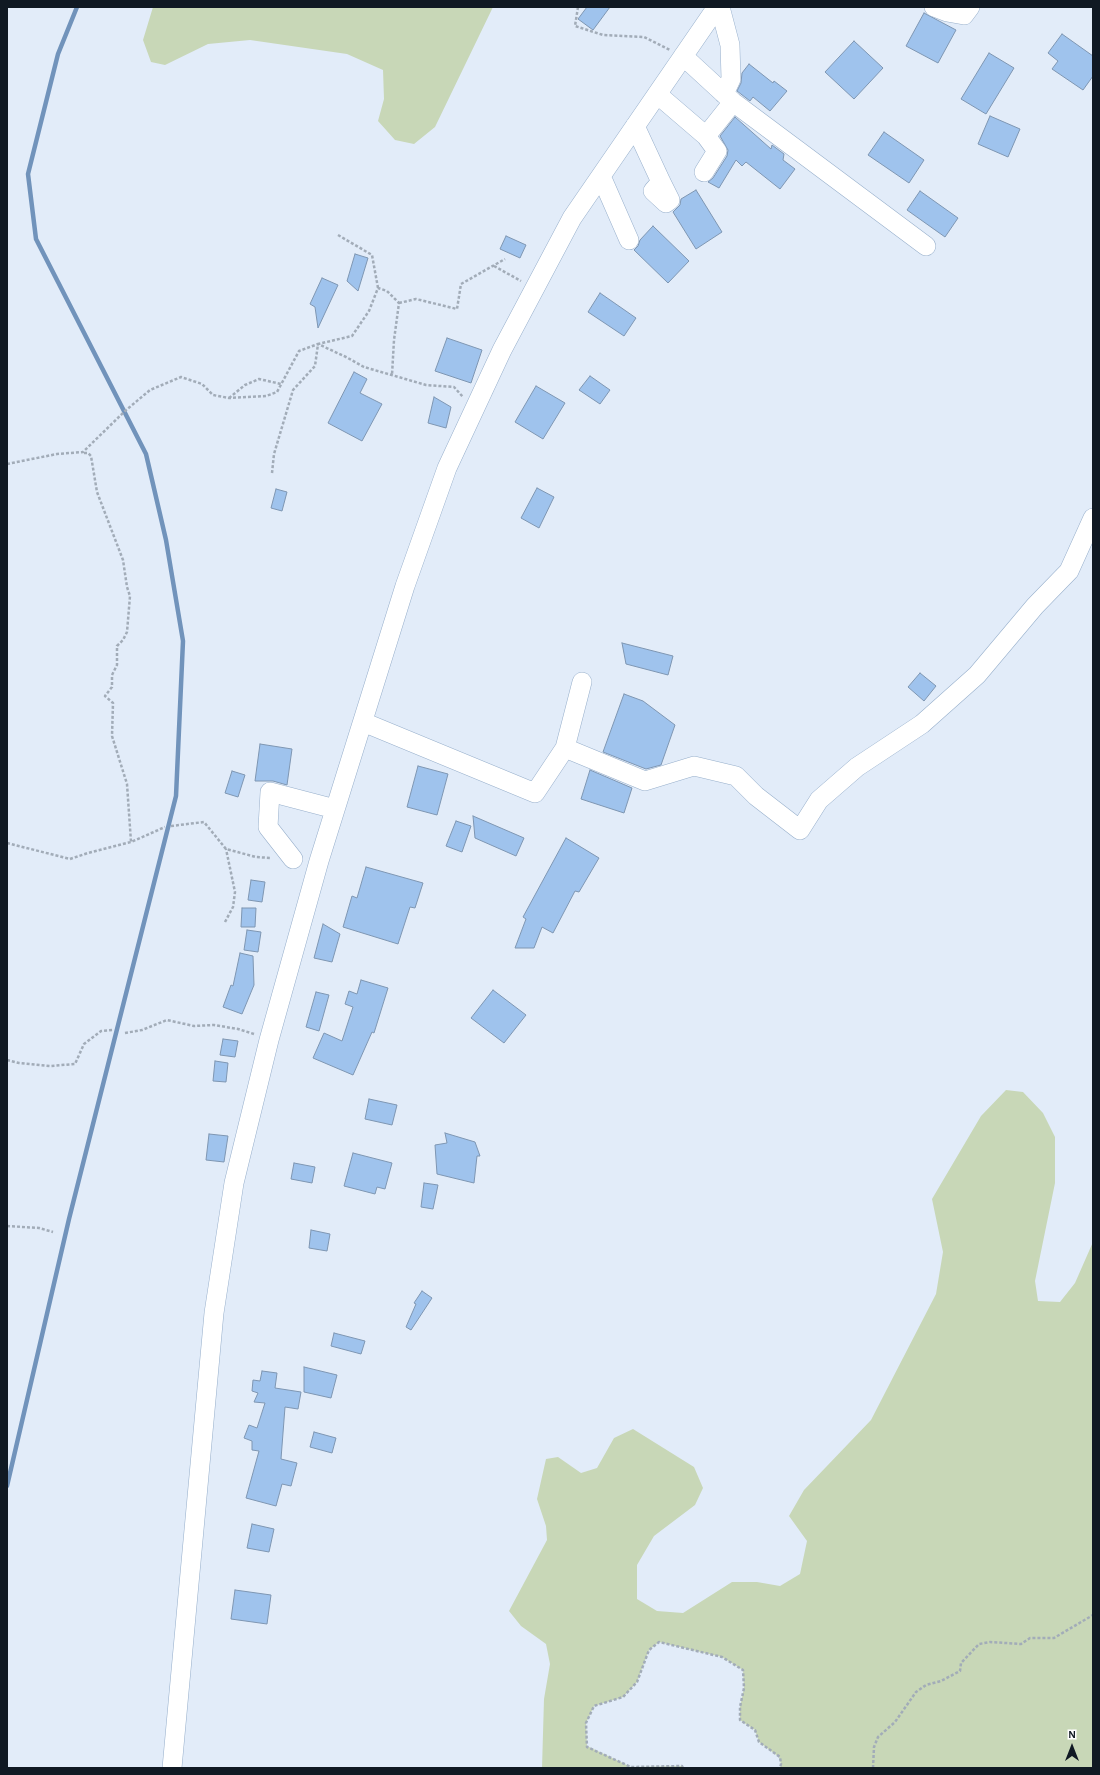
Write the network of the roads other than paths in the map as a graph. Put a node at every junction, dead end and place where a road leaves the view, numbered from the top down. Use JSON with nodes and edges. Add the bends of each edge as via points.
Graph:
{"nodes":[{"id":1,"x":718,"y":7,"type":"edge"},
{"id":2,"x":934,"y":7,"type":"edge"},
{"id":3,"x":970,"y":7,"type":"edge"},
{"id":4,"x":683,"y":56,"type":"junction"},
{"id":5,"x":657,"y":94,"type":"junction"},
{"id":6,"x":729,"y":98,"type":"junction"},
{"id":7,"x":635,"y":126,"type":"junction"},
{"id":8,"x":706,"y":136,"type":"junction"},
{"id":9,"x":704,"y":172,"type":"dead end"},
{"id":10,"x":601,"y":176,"type":"junction"},
{"id":11,"x":661,"y":182,"type":"dead end"},
{"id":12,"x":629,"y":240,"type":"dead end"},
{"id":13,"x":926,"y":246,"type":"dead end"},
{"id":14,"x":1093,"y":518,"type":"edge"},
{"id":15,"x":582,"y":682,"type":"dead end"},
{"id":16,"x":363,"y":722,"type":"junction"},
{"id":17,"x":565,"y":748,"type":"junction"},
{"id":18,"x":335,"y":810,"type":"junction"},
{"id":19,"x":293,"y":859,"type":"road end"},
{"id":20,"x":172,"y":1768,"type":"edge"}],
"edges":[{"from":1,"to":4,"type":"street"},
{"from":1,"to":6,"type":"street","via":[[730,45]]},
{"from":2,"to":3,"type":"street","via":[[964,15]]},
{"from":4,"to":5,"type":"street"},
{"from":4,"to":6,"type":"street"},
{"from":5,"to":7,"type":"street"},
{"from":5,"to":8,"type":"street"},
{"from":6,"to":8,"type":"street"},
{"from":6,"to":13,"type":"street"},
{"from":7,"to":10,"type":"street"},
{"from":7,"to":11,"type":"street"},
{"from":8,"to":9,"type":"street","via":[[718,151]]},
{"from":10,"to":12,"type":"street"},
{"from":10,"to":16,"type":"street","via":[[572,218],[502,350],[447,468],[405,586]]},
{"from":14,"to":17,"type":"street","via":[[1070,571],[1035,606],[977,675],[922,724],[857,767],[819,800],[800,830],[756,796],[736,776],[694,766],[645,781]]},
{"from":15,"to":17,"type":"street"},
{"from":16,"to":17,"type":"street","via":[[535,793]]},
{"from":16,"to":18,"type":"street"},
{"from":18,"to":19,"type":"street","via":[[270,792],[268,827]]},
{"from":18,"to":20,"type":"street","via":[[269,1040],[234,1183],[214,1313]]}]}
